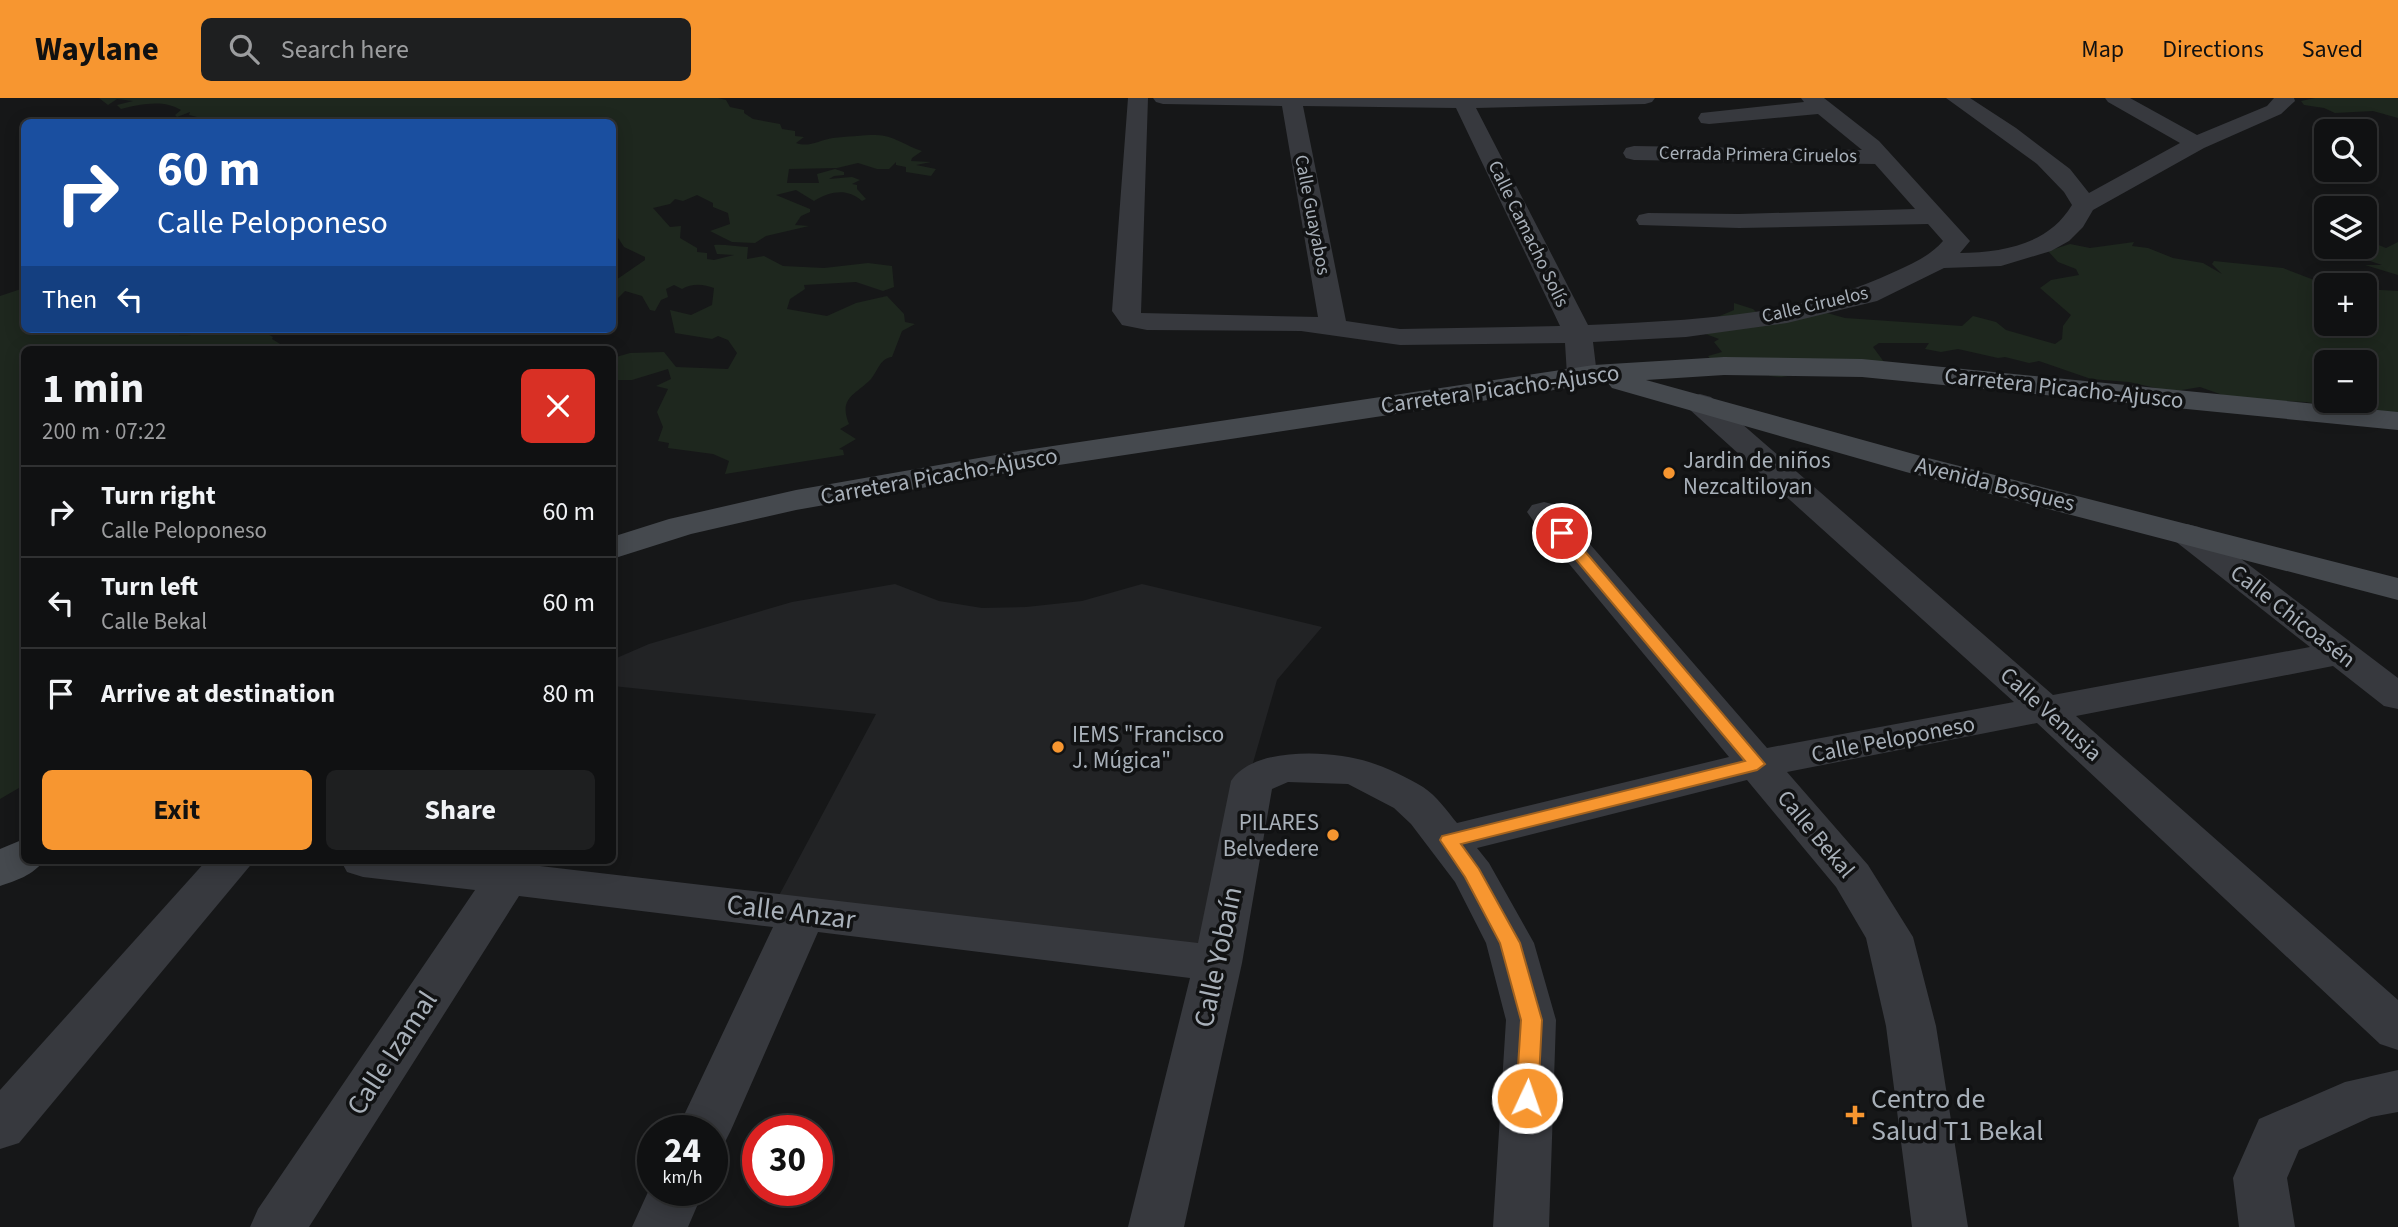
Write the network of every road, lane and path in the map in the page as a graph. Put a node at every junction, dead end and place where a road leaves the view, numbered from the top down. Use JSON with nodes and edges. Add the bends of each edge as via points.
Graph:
{"nodes":[{"id":1,"x":1138,"y":98,"type":"edge"},
{"id":2,"x":1163,"y":98,"type":"edge"},
{"id":3,"x":1645,"y":98,"type":"edge"},
{"id":4,"x":1956,"y":98,"type":"edge"},
{"id":5,"x":2115,"y":98,"type":"edge"},
{"id":6,"x":1290,"y":99,"type":"edge"},
{"id":7,"x":2285,"y":99,"type":"edge"},
{"id":8,"x":1461,"y":100,"type":"edge"},
{"id":9,"x":1816,"y":103,"type":"edge"},
{"id":10,"x":1709,"y":118,"type":"dead end"},
{"id":11,"x":2196,"y":143,"type":"junction"},
{"id":12,"x":1634,"y":153,"type":"dead end"},
{"id":13,"x":1882,"y":157,"type":"junction"},
{"id":14,"x":2084,"y":205,"type":"junction"},
{"id":15,"x":1936,"y":216,"type":"junction"},
{"id":16,"x":1648,"y":220,"type":"dead end"},
{"id":17,"x":1940,"y":260,"type":"junction"},
{"id":18,"x":1334,"y":329,"type":"junction"},
{"id":19,"x":1578,"y":334,"type":"junction"},
{"id":20,"x":1588,"y":374,"type":"junction"},
{"id":21,"x":1700,"y":403,"type":"junction"},
{"id":22,"x":2398,"y":421,"type":"edge"},
{"id":23,"x":1544,"y":512,"type":"dead end"},
{"id":24,"x":2187,"y":534,"type":"junction"},
{"id":25,"x":616,"y":548,"type":"edge"},
{"id":26,"x":2398,"y":589,"type":"edge"},
{"id":27,"x":2340,"y":653,"type":"junction"},
{"id":28,"x":2398,"y":697,"type":"edge"},
{"id":29,"x":2046,"y":710,"type":"junction"},
{"id":30,"x":1757,"y":764,"type":"junction"},
{"id":31,"x":1449,"y":840,"type":"junction"},
{"id":32,"x":21,"y":857,"type":"edge"},
{"id":33,"x":229,"y":864,"type":"edge"},
{"id":34,"x":387,"y":864,"type":"edge"},
{"id":35,"x":0,"y":870,"type":"edge"},
{"id":36,"x":506,"y":879,"type":"junction"},
{"id":37,"x":803,"y":913,"type":"junction"},
{"id":38,"x":1218,"y":964,"type":"junction"},
{"id":39,"x":2398,"y":1030,"type":"edge"},
{"id":40,"x":2398,"y":1091,"type":"edge"},
{"id":41,"x":711,"y":1115,"type":"edge"},
{"id":42,"x":0,"y":1127,"type":"edge"},
{"id":43,"x":669,"y":1206,"type":"edge"},
{"id":44,"x":278,"y":1227,"type":"edge"},
{"id":45,"x":660,"y":1227,"type":"edge"},
{"id":46,"x":1156,"y":1227,"type":"edge"},
{"id":47,"x":1521,"y":1227,"type":"edge"},
{"id":48,"x":1940,"y":1227,"type":"edge"},
{"id":49,"x":2267,"y":1227,"type":"edge"}],
"edges":[{"from":1,"to":18,"type":"street","name":"Calle Ciruelos","via":[[1126,311],[1132,319],[1147,323],[1301,323]]},
{"from":2,"to":6,"type":"street"},
{"from":3,"to":8,"type":"street"},
{"from":4,"to":14,"type":"street","via":[[2056,170],[2078,190]]},
{"from":5,"to":11,"type":"street"},
{"from":6,"to":8,"type":"street"},
{"from":6,"to":18,"type":"street","name":"Calle Guayabos"},
{"from":7,"to":11,"type":"street","via":[[2274,110]]},
{"from":8,"to":19,"type":"street","name":"Calle Camacho Solís"},
{"from":9,"to":10,"type":"street"},
{"from":9,"to":13,"type":"street"},
{"from":11,"to":14,"type":"street"},
{"from":12,"to":13,"type":"street","name":"Cerrada Primera Ciruelos"},
{"from":13,"to":15,"type":"street"},
{"from":14,"to":17,"type":"street","via":[[2074,224],[2042,246],[1991,261]]},
{"from":15,"to":16,"type":"street"},
{"from":15,"to":17,"type":"street","via":[[1957,242]]},
{"from":17,"to":19,"type":"street","name":"Calle Ciruelos","via":[[1867,295],[1787,315],[1686,329]]},
{"from":18,"to":19,"type":"street","name":"Calle Ciruelos","via":[[1400,337]]},
{"from":19,"to":20,"type":"street","name":"Calle Camacho Solís"},
{"from":20,"to":21,"type":"main road","name":"Avenida Bosques"},
{"from":20,"to":22,"type":"main road","name":"Carretera Picacho-Ajusco","via":[[1724,366],[1863,368]]},
{"from":20,"to":25,"type":"main road","name":"Carretera Picacho-Ajusco","via":[[796,500],[681,526]]},
{"from":21,"to":24,"type":"main road","name":"Avenida Bosques","via":[[1917,465]]},
{"from":21,"to":29,"type":"street","name":"Calle Venusia"},
{"from":23,"to":30,"type":"street","name":"Calle Bekal"},
{"from":24,"to":26,"type":"main road","name":"Avenida Bosques"},
{"from":24,"to":27,"type":"street","name":"Calle Chicoasén"},
{"from":27,"to":28,"type":"street","name":"Calle Chicoasén"},
{"from":27,"to":29,"type":"street","name":"Calle Peloponeso"},
{"from":29,"to":30,"type":"street","name":"Calle Peloponeso"},
{"from":29,"to":39,"type":"street","name":"Calle Venusia"},
{"from":30,"to":31,"type":"street","name":"Calle Peloponeso"},
{"from":30,"to":48,"type":"street","name":"Calle Bekal","via":[[1852,876],[1889,937],[1911,1026]]},
{"from":31,"to":38,"type":"street","name":"Calle Yobaín","via":[[1409,798],[1357,772],[1283,768],[1252,781]]},
{"from":31,"to":47,"type":"street","via":[[1510,943],[1531,1020]]},
{"from":32,"to":35,"type":"main road"},
{"from":33,"to":42,"type":"street"},
{"from":34,"to":36,"type":"street","name":"Calle Anzar"},
{"from":36,"to":37,"type":"street","name":"Calle Anzar"},
{"from":36,"to":44,"type":"street","name":"Calle Izamal"},
{"from":37,"to":38,"type":"street","name":"Calle Anzar"},
{"from":37,"to":41,"type":"street"},
{"from":38,"to":46,"type":"street","name":"Calle Yobaín"},
{"from":40,"to":49,"type":"street","via":[[2363,1097],[2278,1135],[2260,1178]]},
{"from":43,"to":45,"type":"street"}]}
